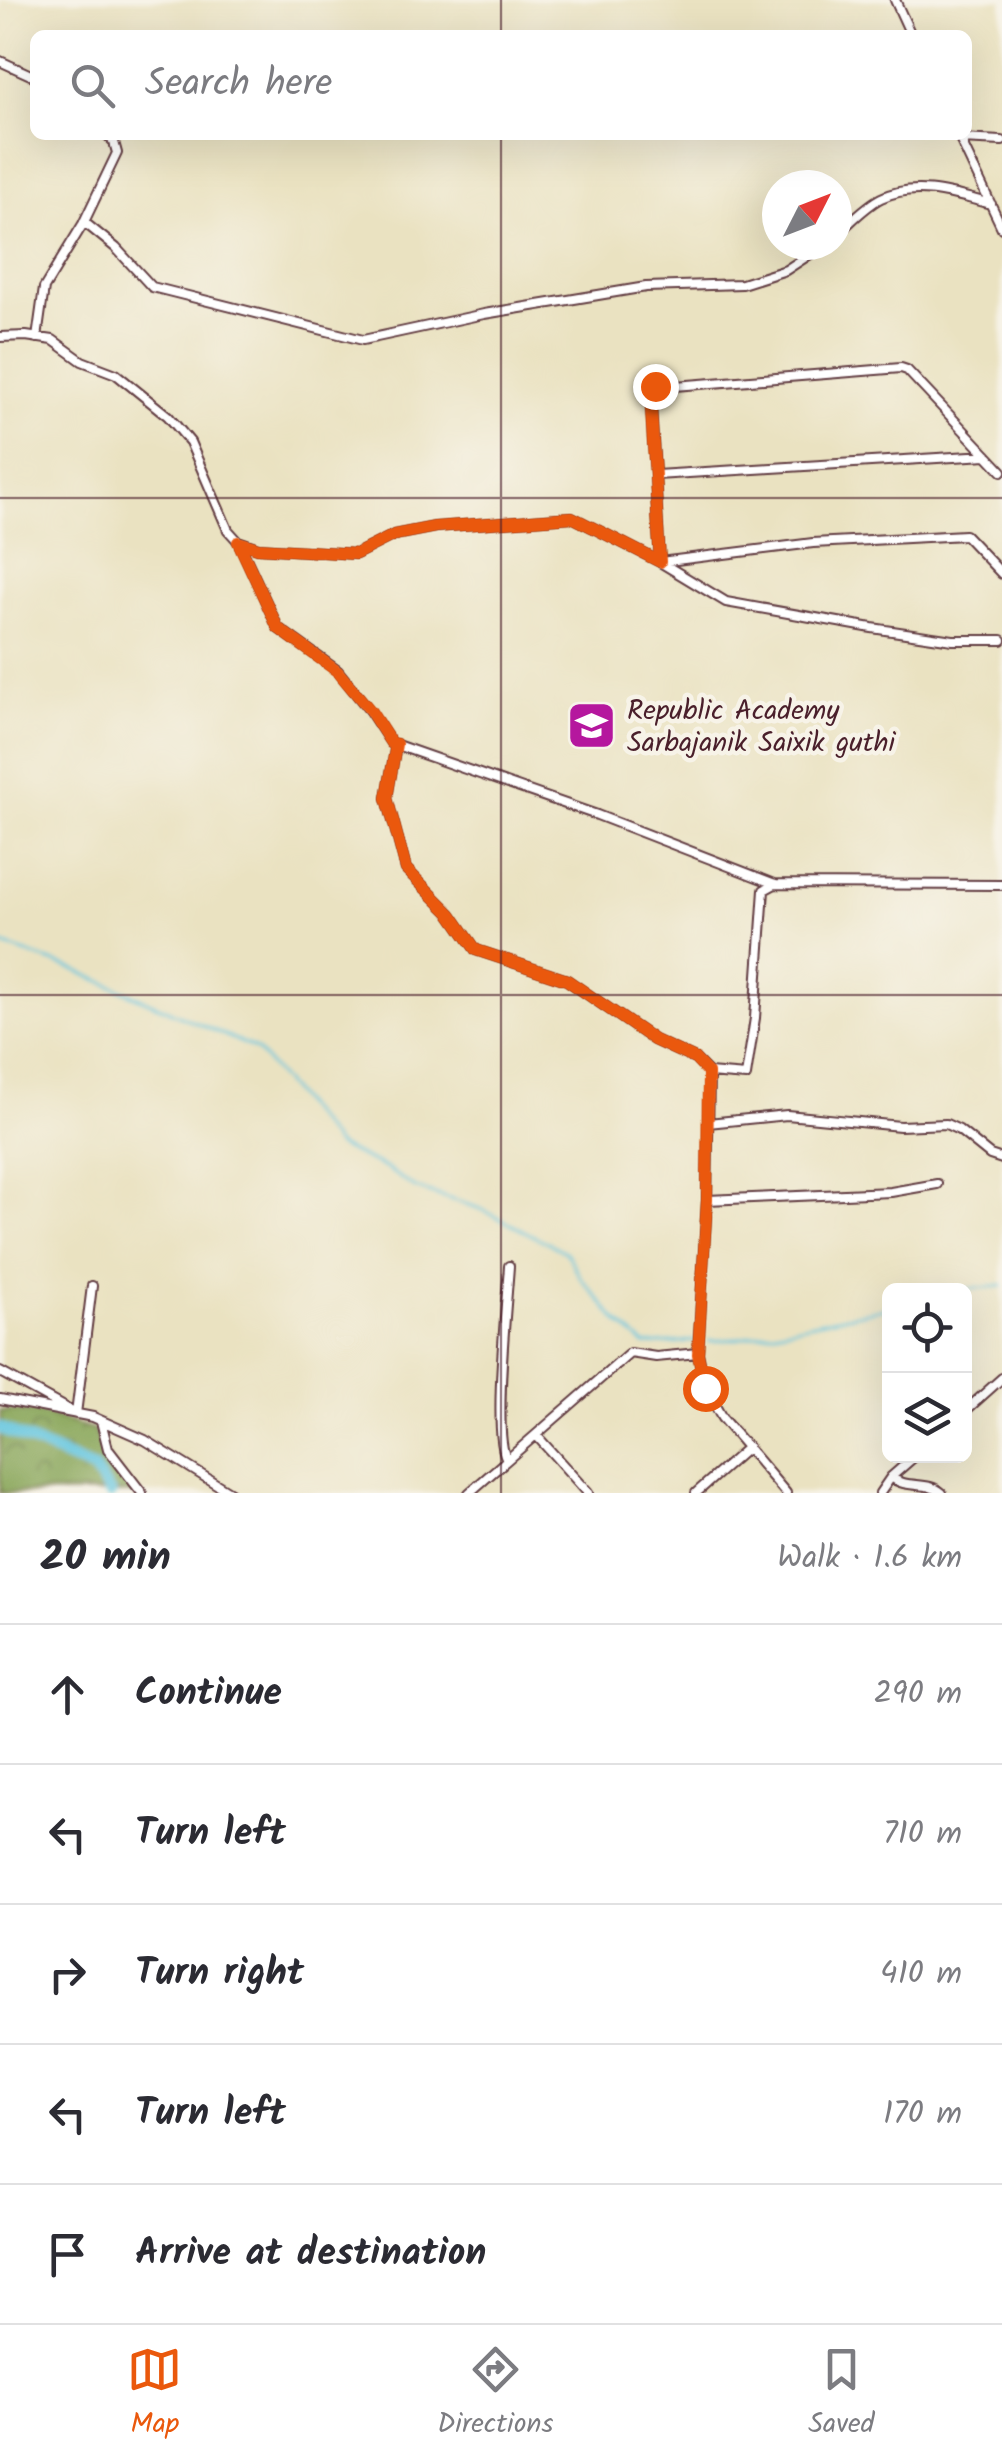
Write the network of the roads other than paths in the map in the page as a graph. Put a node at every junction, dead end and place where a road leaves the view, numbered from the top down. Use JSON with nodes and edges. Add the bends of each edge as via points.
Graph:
{"nodes":[{"id":1,"x":895,"y":0,"type":"edge"},
{"id":2,"x":910,"y":30,"type":"edge"},
{"id":3,"x":0,"y":60,"type":"edge"},
{"id":4,"x":30,"y":75,"type":"edge"},
{"id":5,"x":972,"y":139,"type":"edge"},
{"id":6,"x":112,"y":140,"type":"edge"},
{"id":7,"x":960,"y":140,"type":"edge"},
{"id":8,"x":1002,"y":142,"type":"edge"},
{"id":9,"x":991,"y":204,"type":"junction"},
{"id":10,"x":84,"y":222,"type":"junction"},
{"id":11,"x":852,"y":222,"type":"edge"},
{"id":12,"x":1002,"y":228,"type":"edge"},
{"id":13,"x":801,"y":260,"type":"edge"},
{"id":14,"x":0,"y":337,"type":"edge"},
{"id":15,"x":37,"y":338,"type":"junction"},
{"id":16,"x":987,"y":454,"type":"junction"},
{"id":17,"x":1002,"y":471,"type":"edge"},
{"id":18,"x":656,"y":475,"type":"junction"},
{"id":19,"x":238,"y":542,"type":"junction"},
{"id":20,"x":660,"y":562,"type":"junction"},
{"id":21,"x":1002,"y":574,"type":"edge"},
{"id":22,"x":1002,"y":640,"type":"edge"},
{"id":23,"x":396,"y":744,"type":"junction"},
{"id":24,"x":774,"y":884,"type":"junction"},
{"id":25,"x":1002,"y":885,"type":"edge"},
{"id":26,"x":708,"y":1073,"type":"junction"},
{"id":27,"x":708,"y":1123,"type":"junction"},
{"id":28,"x":1002,"y":1159,"type":"edge"},
{"id":29,"x":937,"y":1184,"type":"dead end"},
{"id":30,"x":707,"y":1200,"type":"junction"},
{"id":31,"x":508,"y":1266,"type":"dead end"},
{"id":32,"x":92,"y":1286,"type":"dead end"},
{"id":33,"x":698,"y":1354,"type":"junction"},
{"id":34,"x":0,"y":1372,"type":"edge"},
{"id":35,"x":1002,"y":1378,"type":"edge"},
{"id":36,"x":0,"y":1399,"type":"edge"},
{"id":37,"x":972,"y":1405,"type":"edge"},
{"id":38,"x":76,"y":1414,"type":"junction"},
{"id":39,"x":101,"y":1421,"type":"junction"},
{"id":40,"x":536,"y":1435,"type":"junction"},
{"id":41,"x":748,"y":1447,"type":"junction"},
{"id":42,"x":507,"y":1458,"type":"junction"},
{"id":43,"x":908,"y":1463,"type":"edge"},
{"id":44,"x":891,"y":1477,"type":"junction"},
{"id":45,"x":142,"y":1493,"type":"edge"},
{"id":46,"x":231,"y":1493,"type":"edge"},
{"id":47,"x":469,"y":1493,"type":"edge"},
{"id":48,"x":588,"y":1493,"type":"edge"},
{"id":49,"x":696,"y":1493,"type":"edge"},
{"id":50,"x":786,"y":1493,"type":"edge"},
{"id":51,"x":880,"y":1493,"type":"edge"},
{"id":52,"x":942,"y":1493,"type":"edge"}],
"edges":[{"from":1,"to":2,"type":"street"},
{"from":3,"to":4,"type":"street"},
{"from":5,"to":8,"type":"street"},
{"from":6,"to":10,"type":"street","via":[[117,153]]},
{"from":7,"to":9,"type":"street"},
{"from":9,"to":11,"type":"street","via":[[943,191],[904,192],[880,199]]},
{"from":9,"to":12,"type":"street"},
{"from":10,"to":13,"type":"street","via":[[152,287],[363,340],[646,287],[742,284]]},
{"from":10,"to":15,"type":"street","via":[[44,288]]},
{"from":14,"to":15,"type":"street"},
{"from":15,"to":19,"type":"street","via":[[116,374],[168,416],[190,442]]},
{"from":16,"to":17,"type":"street"},
{"from":16,"to":18,"type":"street"},
{"from":16,"to":18,"type":"street","via":[[907,370],[893,368],[652,386]]},
{"from":18,"to":20,"type":"street"},
{"from":19,"to":20,"type":"street","via":[[356,554],[394,535],[435,527],[572,517]]},
{"from":19,"to":23,"type":"street","via":[[278,628],[338,672]]},
{"from":20,"to":21,"type":"street","via":[[812,543],[965,536]]},
{"from":20,"to":22,"type":"street","via":[[726,602],[953,640]]},
{"from":23,"to":24,"type":"street"},
{"from":23,"to":26,"type":"street","via":[[387,798],[406,869],[476,950],[567,980]]},
{"from":24,"to":25,"type":"street"},
{"from":24,"to":26,"type":"street","via":[[764,890],[746,1076]]},
{"from":26,"to":27,"type":"street"},
{"from":27,"to":28,"type":"street","via":[[787,1115],[946,1124]]},
{"from":27,"to":30,"type":"street"},
{"from":29,"to":30,"type":"street"},
{"from":30,"to":33,"type":"street"},
{"from":31,"to":42,"type":"street","via":[[501,1409],[501,1451]]},
{"from":32,"to":38,"type":"street"},
{"from":33,"to":40,"type":"street","via":[[630,1353]]},
{"from":33,"to":41,"type":"street","via":[[705,1388]]},
{"from":34,"to":38,"type":"street"},
{"from":35,"to":37,"type":"street"},
{"from":36,"to":38,"type":"street"},
{"from":38,"to":39,"type":"street"},
{"from":39,"to":45,"type":"street","via":[[108,1448]]},
{"from":39,"to":46,"type":"street"},
{"from":40,"to":42,"type":"street"},
{"from":40,"to":48,"type":"street"},
{"from":41,"to":49,"type":"street"},
{"from":41,"to":50,"type":"street"},
{"from":42,"to":47,"type":"street"},
{"from":43,"to":44,"type":"street"},
{"from":44,"to":51,"type":"street"},
{"from":44,"to":52,"type":"street","via":[[902,1486]]}]}
